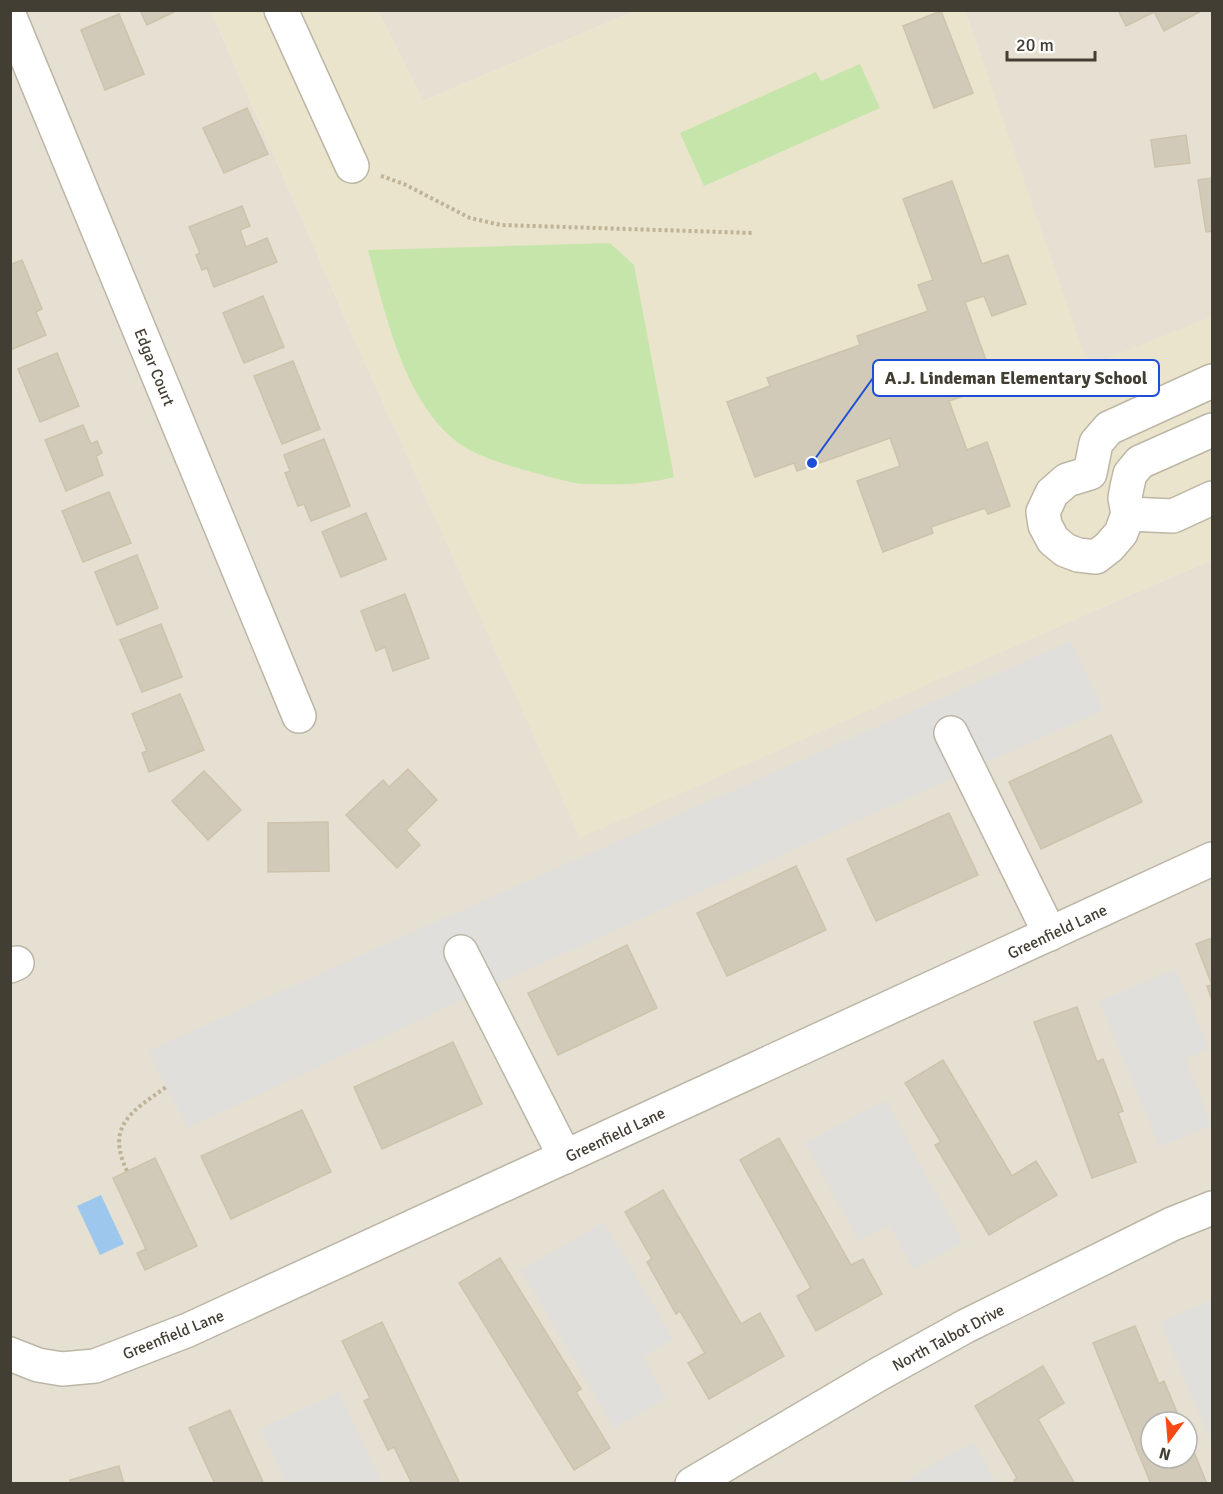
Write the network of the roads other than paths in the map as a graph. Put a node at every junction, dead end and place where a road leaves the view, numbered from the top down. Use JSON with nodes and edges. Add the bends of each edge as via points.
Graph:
{"nodes":[{"id":1,"x":281,"y":10,"type":"edge"},
{"id":2,"x":10,"y":17,"type":"edge"},
{"id":3,"x":352,"y":166,"type":"road end"},
{"id":4,"x":1212,"y":381,"type":"edge"},
{"id":5,"x":1212,"y":430,"type":"edge"},
{"id":6,"x":1212,"y":498,"type":"edge"},
{"id":7,"x":1128,"y":514,"type":"junction"},
{"id":8,"x":299,"y":716,"type":"dead end"},
{"id":9,"x":951,"y":733,"type":"dead end"},
{"id":10,"x":1212,"y":859,"type":"edge"},
{"id":11,"x":1050,"y":934,"type":"junction"},
{"id":12,"x":461,"y":952,"type":"dead end"},
{"id":13,"x":565,"y":1157,"type":"junction"},
{"id":14,"x":1212,"y":1208,"type":"edge"},
{"id":15,"x":10,"y":1354,"type":"edge"},
{"id":16,"x":693,"y":1484,"type":"edge"}],
"edges":[{"from":1,"to":3,"type":"street"},
{"from":2,"to":8,"type":"street","name":"Edgar Court"},
{"from":4,"to":7,"type":"street","via":[[1109,428],[1096,443],[1090,473],[1067,480],[1052,492],[1043,512],[1053,540],[1078,555],[1096,556],[1121,533]]},
{"from":5,"to":7,"type":"street","via":[[1140,462],[1130,474],[1127,487]]},
{"from":6,"to":7,"type":"street","via":[[1173,516]]},
{"from":9,"to":11,"type":"street"},
{"from":10,"to":11,"type":"street","name":"Greenfield Lane"},
{"from":11,"to":13,"type":"street","name":"Greenfield Lane"},
{"from":12,"to":13,"type":"street"},
{"from":13,"to":15,"type":"street","name":"Greenfield Lane","via":[[188,1330],[95,1366],[62,1369]]},
{"from":14,"to":16,"type":"street","name":"North Talbot Drive","via":[[966,1326]]}]}
